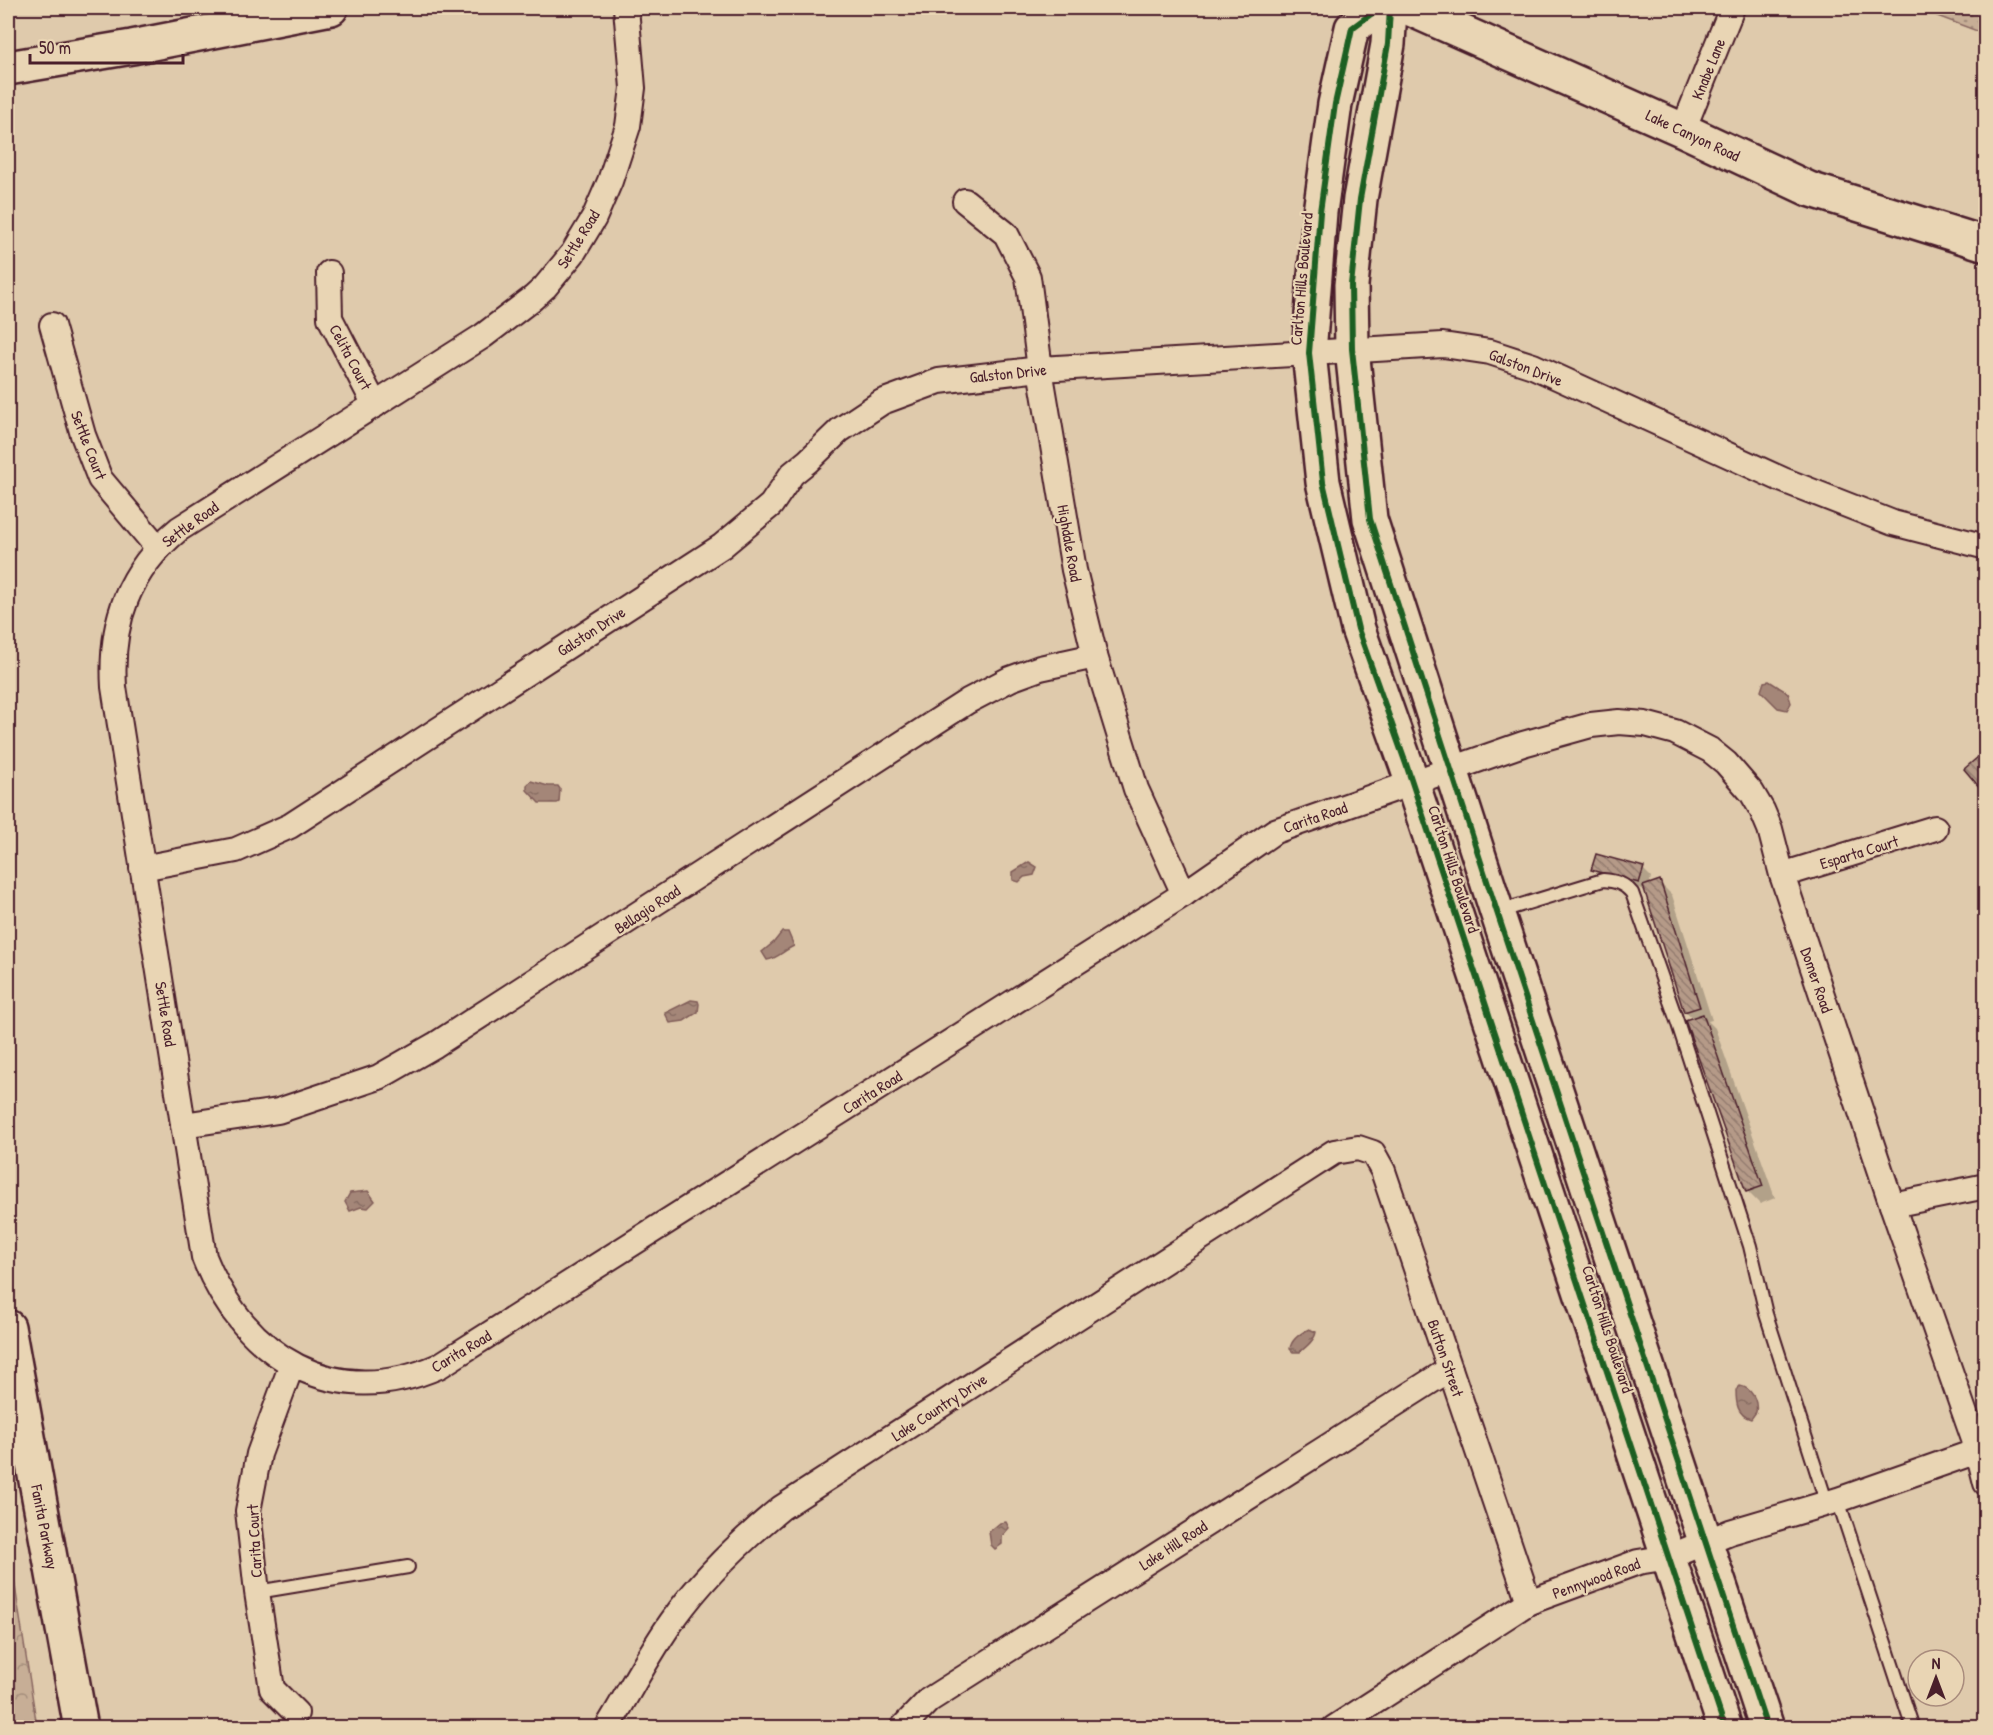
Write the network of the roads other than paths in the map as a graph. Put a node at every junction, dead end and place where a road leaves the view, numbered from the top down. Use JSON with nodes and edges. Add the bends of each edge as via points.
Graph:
{"nodes":[{"id":1,"x":331,"y":8,"type":"edge"},
{"id":2,"x":626,"y":8,"type":"edge"},
{"id":3,"x":1379,"y":8,"type":"edge"},
{"id":4,"x":1390,"y":8,"type":"edge"},
{"id":5,"x":1408,"y":8,"type":"edge"},
{"id":6,"x":1732,"y":8,"type":"edge"},
{"id":7,"x":8,"y":68,"type":"edge"},
{"id":8,"x":1683,"y":130,"type":"junction"},
{"id":9,"x":965,"y":201,"type":"dead end"},
{"id":10,"x":1986,"y":244,"type":"edge"},
{"id":11,"x":329,"y":273,"type":"dead end"},
{"id":12,"x":52,"y":325,"type":"dead end"},
{"id":13,"x":1352,"y":349,"type":"junction"},
{"id":14,"x":1309,"y":353,"type":"junction"},
{"id":15,"x":1040,"y":369,"type":"junction"},
{"id":16,"x":375,"y":405,"type":"junction"},
{"id":17,"x":1986,"y":547,"type":"edge"},
{"id":18,"x":158,"y":548,"type":"junction"},
{"id":19,"x":1095,"y":656,"type":"junction"},
{"id":20,"x":1450,"y":770,"type":"junction"},
{"id":21,"x":1411,"y":783,"type":"junction"},
{"id":22,"x":1935,"y":828,"type":"dead end"},
{"id":23,"x":142,"y":868,"type":"junction"},
{"id":24,"x":1782,"y":875,"type":"junction"},
{"id":25,"x":1184,"y":894,"type":"junction"},
{"id":26,"x":1497,"y":912,"type":"junction"},
{"id":27,"x":183,"y":1125,"type":"junction"},
{"id":28,"x":1334,"y":1152,"type":"joint"},
{"id":29,"x":1986,"y":1186,"type":"edge"},
{"id":30,"x":1892,"y":1205,"type":"junction"},
{"id":31,"x":8,"y":1327,"type":"edge"},
{"id":32,"x":292,"y":1364,"type":"junction"},
{"id":33,"x":1450,"y":1369,"type":"junction"},
{"id":34,"x":1982,"y":1449,"type":"edge"},
{"id":35,"x":1986,"y":1484,"type":"edge"},
{"id":36,"x":1833,"y":1502,"type":"junction"},
{"id":37,"x":1705,"y":1544,"type":"junction"},
{"id":38,"x":1669,"y":1557,"type":"junction"},
{"id":39,"x":408,"y":1567,"type":"dead end"},
{"id":40,"x":257,"y":1592,"type":"junction"},
{"id":41,"x":1530,"y":1602,"type":"junction"},
{"id":42,"x":296,"y":1713,"type":"dead end"},
{"id":43,"x":81,"y":1728,"type":"edge"},
{"id":44,"x":608,"y":1728,"type":"edge"},
{"id":45,"x":902,"y":1728,"type":"edge"},
{"id":46,"x":1334,"y":1728,"type":"edge"},
{"id":47,"x":1725,"y":1728,"type":"edge"},
{"id":48,"x":1767,"y":1728,"type":"edge"},
{"id":49,"x":1913,"y":1728,"type":"edge"}],
"edges":[{"from":1,"to":7,"type":"street"},
{"from":2,"to":16,"type":"street","name":"Settle Road","via":[[633,88],[628,126],[594,218],[573,253],[533,298],[483,336]]},
{"from":3,"to":14,"type":"street","name":"Carlton Hills Boulevard","via":[[1352,28],[1335,104],[1320,212]]},
{"from":4,"to":13,"type":"street","name":"Carlton Hills Boulevard","via":[[1388,44],[1358,210],[1351,285]]},
{"from":5,"to":8,"type":"street","name":"Lake Canyon Road"},
{"from":6,"to":8,"type":"street","name":"Knabe Lane"},
{"from":8,"to":10,"type":"street","name":"Lake Canyon Road","via":[[1809,189]]},
{"from":9,"to":15,"type":"street","name":"Highdale Road","via":[[1006,234],[1028,277]]},
{"from":11,"to":16,"type":"street","name":"Celita Court","via":[[330,318]]},
{"from":12,"to":18,"type":"street","name":"Settle Court","via":[[82,435],[100,479]]},
{"from":13,"to":14,"type":"street","name":"Galston Drive"},
{"from":13,"to":17,"type":"street","name":"Galston Drive","via":[[1443,345],[1511,358],[1791,484],[1893,523]]},
{"from":13,"to":20,"type":"street","name":"Carlton Hills Boulevard","via":[[1370,519]]},
{"from":14,"to":15,"type":"street","name":"Galston Drive"},
{"from":14,"to":21,"type":"street","name":"Carlton Hills Boulevard","via":[[1323,482],[1358,628]]},
{"from":15,"to":19,"type":"street","name":"Highdale Road","via":[[1074,570]]},
{"from":15,"to":23,"type":"street","name":"Galston Drive","via":[[939,381],[882,402],[840,430],[792,474],[771,505],[722,546],[290,826],[236,850]]},
{"from":16,"to":18,"type":"street","name":"Settle Road","via":[[178,529]]},
{"from":18,"to":23,"type":"street","name":"Settle Road","via":[[124,602],[117,623],[113,665]]},
{"from":19,"to":25,"type":"street","name":"Highdale Road","via":[[1136,789]]},
{"from":19,"to":27,"type":"street","name":"Bellagio Road","via":[[1040,668],[968,701],[445,1039],[379,1077],[278,1111]]},
{"from":20,"to":21,"type":"street","name":"Carita Road"},
{"from":20,"to":24,"type":"street","name":"Domer Road","via":[[1591,725],[1645,724],[1675,732],[1710,750],[1752,793],[1770,829]]},
{"from":20,"to":26,"type":"street","name":"Carlton Hills Boulevard"},
{"from":21,"to":25,"type":"street","name":"Carita Road","via":[[1275,831]]},
{"from":21,"to":38,"type":"street","name":"Carlton Hills Boulevard"},
{"from":22,"to":24,"type":"street","name":"Esparta Court"},
{"from":23,"to":27,"type":"street","name":"Settle Road"},
{"from":24,"to":30,"type":"street","name":"Domer Road"},
{"from":25,"to":32,"type":"street","name":"Carita Road","via":[[439,1366],[403,1380],[359,1383],[322,1377]]},
{"from":26,"to":36,"type":"lane","via":[[1603,880],[1619,883],[1632,893],[1750,1246],[1766,1314]]},
{"from":26,"to":37,"type":"street","name":"Carlton Hills Boulevard"},
{"from":27,"to":32,"type":"street","name":"Settle Road","via":[[204,1257],[212,1276],[245,1327]]},
{"from":28,"to":33,"type":"street","name":"Button Street","via":[[1358,1148],[1373,1154],[1383,1171]]},
{"from":28,"to":44,"type":"street","name":"Lake Country Drive","via":[[781,1508],[745,1538],[690,1596]]},
{"from":29,"to":30,"type":"street"},
{"from":30,"to":34,"type":"street","name":"Domer Road"},
{"from":31,"to":43,"type":"street","name":"Fanita Parkway"},
{"from":32,"to":40,"type":"street","name":"Carita Court","via":[[258,1454],[249,1511]]},
{"from":33,"to":41,"type":"street","name":"Button Street"},
{"from":33,"to":45,"type":"street","name":"Lake Hill Road","via":[[929,1700]]},
{"from":34,"to":35,"type":"street","name":"Domer Road"},
{"from":34,"to":36,"type":"street","name":"Pennywood Road"},
{"from":36,"to":37,"type":"street","name":"Pennywood Road","via":[[1730,1532]]},
{"from":36,"to":49,"type":"lane"},
{"from":37,"to":38,"type":"street","name":"Pennywood Road"},
{"from":37,"to":48,"type":"street","name":"Carlton Hills Boulevard"},
{"from":38,"to":41,"type":"street","name":"Pennywood Road","via":[[1638,1562]]},
{"from":38,"to":47,"type":"street","name":"Carlton Hills Boulevard"},
{"from":39,"to":40,"type":"lane"},
{"from":40,"to":42,"type":"street","name":"Carita Court","via":[[272,1689]]},
{"from":41,"to":46,"type":"street","name":"Pennywood Road"}]}
